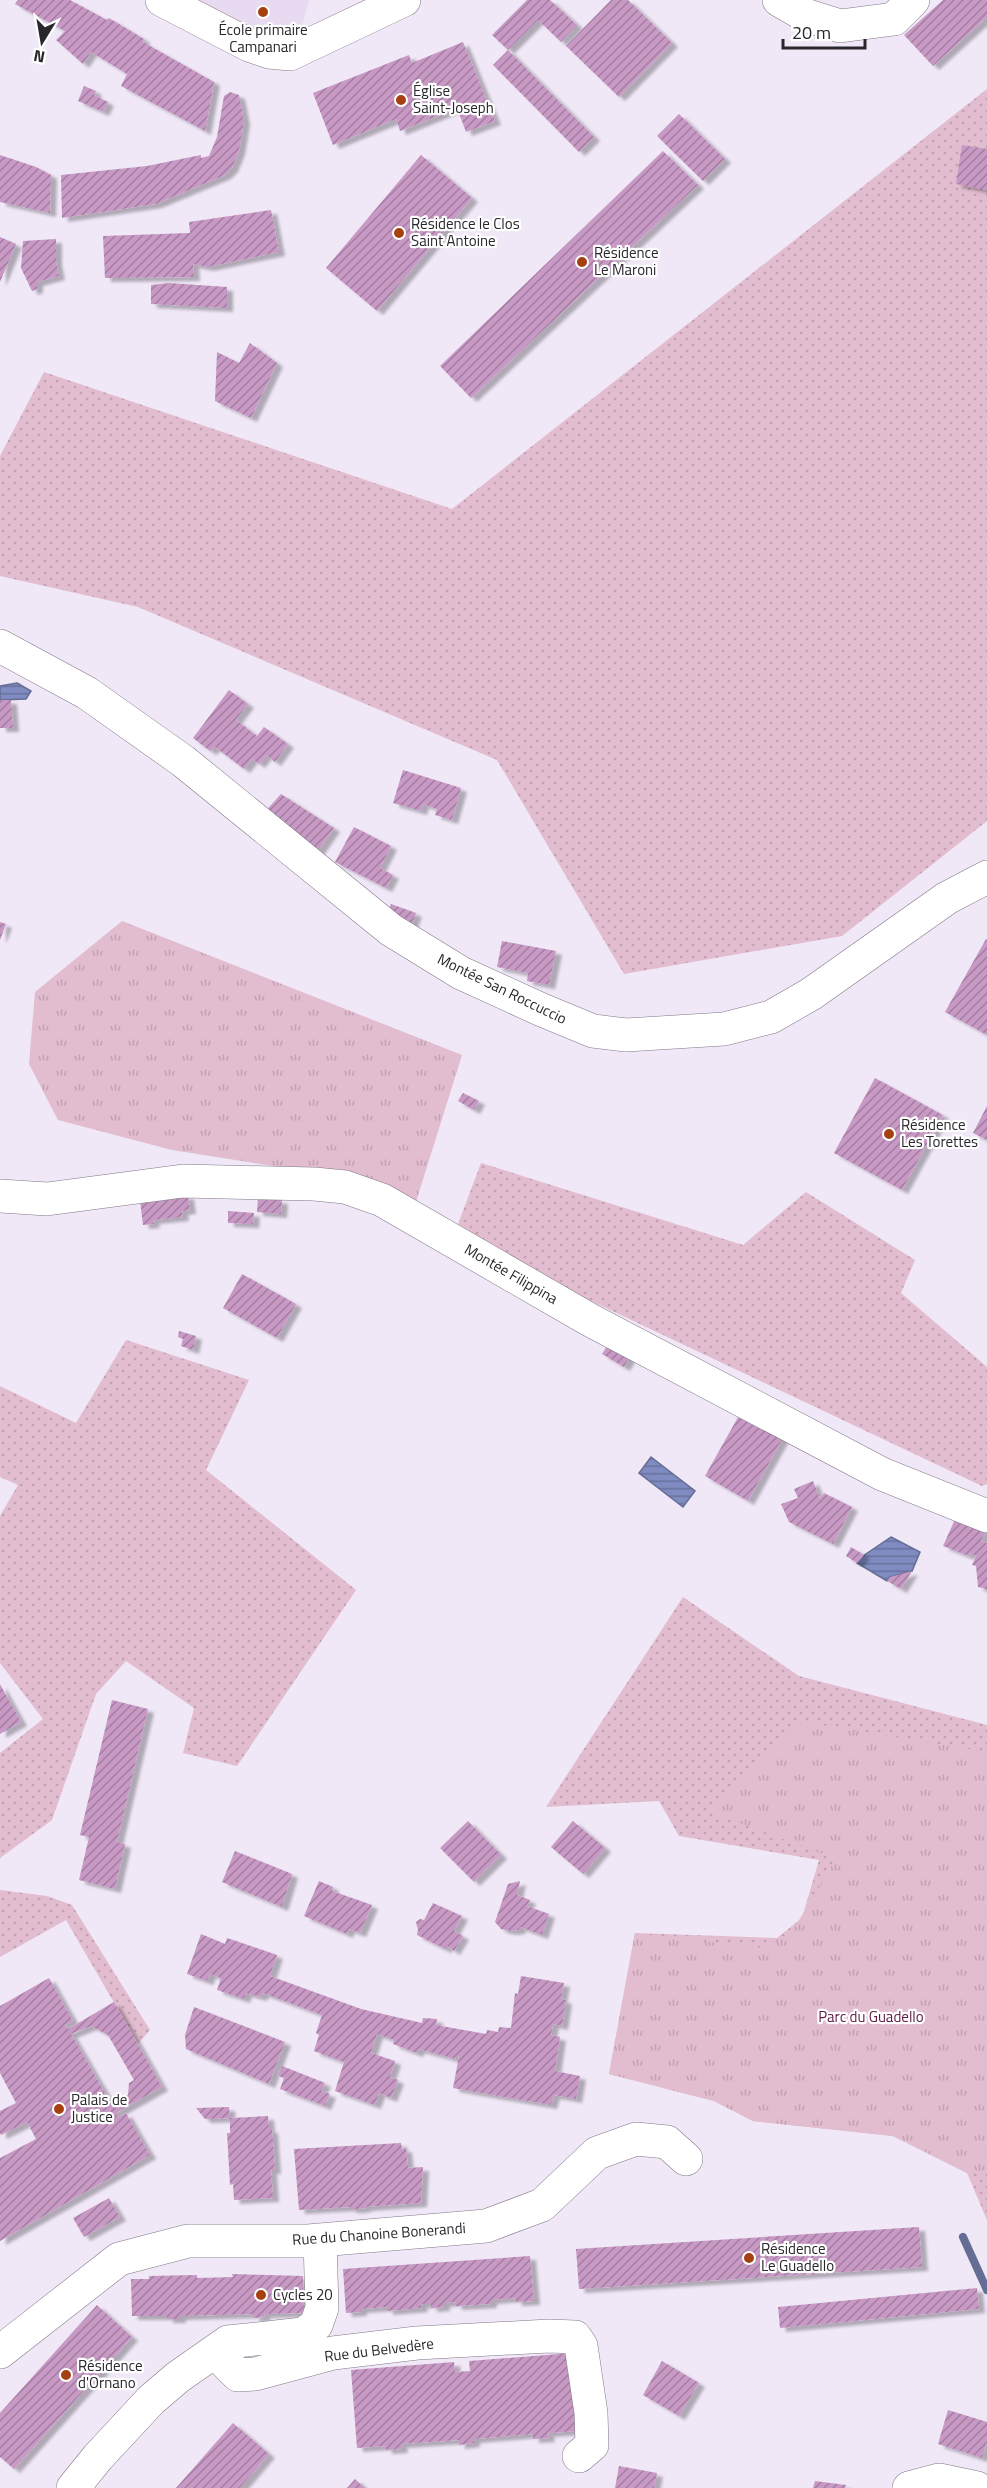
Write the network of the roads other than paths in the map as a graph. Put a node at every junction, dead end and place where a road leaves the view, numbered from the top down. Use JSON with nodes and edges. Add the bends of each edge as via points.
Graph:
{"nodes":[{"id":1,"x":162,"y":0,"type":"edge"},
{"id":2,"x":404,"y":0,"type":"edge"},
{"id":3,"x":779,"y":0,"type":"edge"},
{"id":4,"x":913,"y":0,"type":"edge"},
{"id":5,"x":0,"y":646,"type":"edge"},
{"id":6,"x":987,"y":877,"type":"edge"},
{"id":7,"x":0,"y":1196,"type":"edge"},
{"id":8,"x":987,"y":1516,"type":"edge"},
{"id":9,"x":686,"y":2159,"type":"dead end"},
{"id":10,"x":320,"y":2240,"type":"junction"},
{"id":11,"x":228,"y":2342,"type":"junction"},
{"id":12,"x":0,"y":2352,"type":"edge"},
{"id":13,"x":579,"y":2456,"type":"dead end"},
{"id":14,"x":73,"y":2488,"type":"edge"},
{"id":15,"x":909,"y":2488,"type":"edge"},
{"id":16,"x":977,"y":2488,"type":"edge"}],
"edges":[{"from":1,"to":2,"type":"street","via":[[249,45],[290,54]]},
{"from":3,"to":4,"type":"street","via":[[805,15],[840,26],[894,19]]},
{"from":5,"to":6,"type":"street","name":"Montée San Roccuccio","via":[[87,693],[183,760],[391,930],[462,973],[593,1031],[626,1035],[724,1029],[771,1017],[811,994],[947,898]]},
{"from":7,"to":8,"type":"street","name":"Montée Filippina","via":[[47,1199],[183,1181],[345,1187],[382,1200],[591,1320],[882,1474]]},
{"from":9,"to":10,"type":"street","name":"Rue du Chanoine Bonerandi","via":[[667,2142],[636,2139],[597,2153],[542,2205],[486,2226]]},
{"from":10,"to":11,"type":"street","via":[[322,2308],[316,2325],[303,2334]]},
{"from":10,"to":12,"type":"street","name":"Rue du Chanoine Bonerandi","via":[[188,2241],[119,2259]]},
{"from":11,"to":13,"type":"street","name":"Rue du Belvedère","via":[[225,2362],[238,2375],[333,2353],[417,2343],[575,2337],[581,2346],[591,2413],[591,2445]]},
{"from":11,"to":14,"type":"street","via":[[151,2400]]},
{"from":15,"to":16,"type":"street","via":[[939,2480]]}]}
